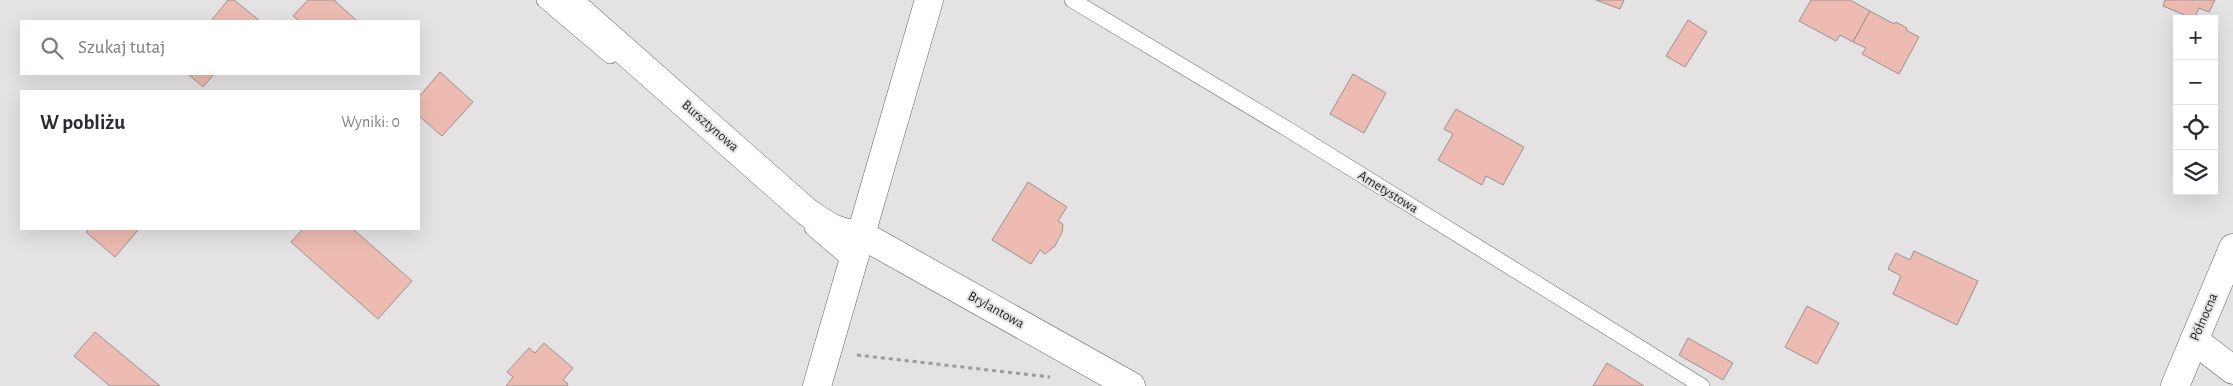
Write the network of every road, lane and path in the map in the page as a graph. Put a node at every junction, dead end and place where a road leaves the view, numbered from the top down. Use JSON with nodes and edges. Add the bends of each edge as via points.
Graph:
{"nodes":[{"id":1,"x":544,"y":0,"type":"edge"},
{"id":2,"x":567,"y":0,"type":"edge"},
{"id":3,"x":929,"y":0,"type":"edge"},
{"id":4,"x":1072,"y":0,"type":"edge"},
{"id":5,"x":862,"y":235,"type":"junction"},
{"id":6,"x":2233,"y":248,"type":"edge"},
{"id":7,"x":853,"y":263,"type":"junction"},
{"id":8,"x":2194,"y":340,"type":"junction"},
{"id":9,"x":827,"y":353,"type":"junction"},
{"id":10,"x":2233,"y":370,"type":"edge"},
{"id":11,"x":1051,"y":377,"type":"dead end"},
{"id":12,"x":817,"y":386,"type":"edge"},
{"id":13,"x":1131,"y":386,"type":"edge"},
{"id":14,"x":1702,"y":386,"type":"edge"},
{"id":15,"x":2175,"y":386,"type":"edge"}],
"edges":[{"from":1,"to":7,"type":"lane"},
{"from":2,"to":5,"type":"street","name":"Bursztynowa","via":[[807,212],[836,231]]},
{"from":3,"to":5,"type":"street"},
{"from":4,"to":14,"type":"lane","name":"Ametystowa"},
{"from":5,"to":7,"type":"street"},
{"from":5,"to":13,"type":"street","name":"Brylantowa"},
{"from":6,"to":8,"type":"street","name":"Północna"},
{"from":7,"to":9,"type":"street"},
{"from":8,"to":10,"type":"street"},
{"from":8,"to":15,"type":"street","name":"Północna"},
{"from":9,"to":11,"type":"path"},
{"from":9,"to":12,"type":"street"}]}
